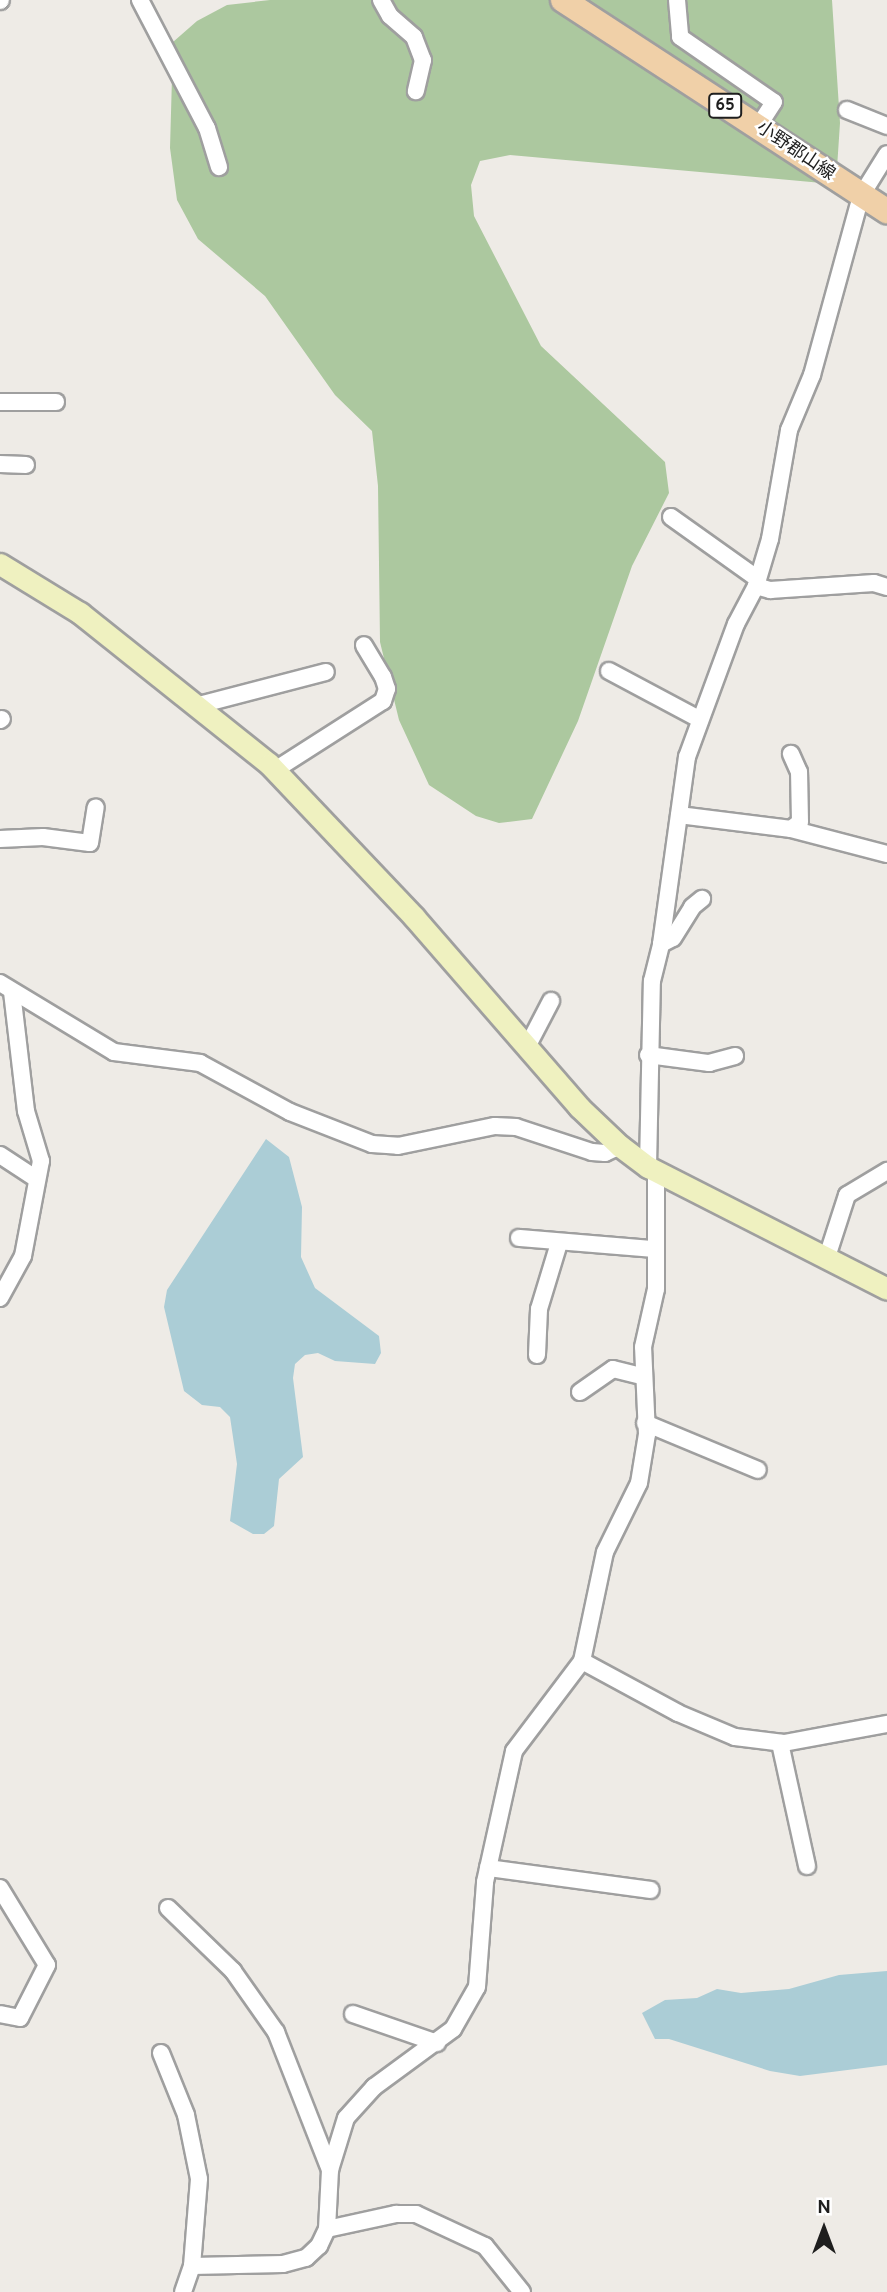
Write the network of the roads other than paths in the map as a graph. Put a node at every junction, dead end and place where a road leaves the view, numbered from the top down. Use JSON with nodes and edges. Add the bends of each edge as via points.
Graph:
{"nodes":[{"id":1,"x":140,"y":0,"type":"edge"},
{"id":2,"x":381,"y":0,"type":"edge"},
{"id":3,"x":563,"y":0,"type":"edge"},
{"id":4,"x":677,"y":0,"type":"edge"},
{"id":5,"x":415,"y":91,"type":"dead end"},
{"id":6,"x":847,"y":110,"type":"dead end"},
{"id":7,"x":887,"y":126,"type":"edge"},
{"id":8,"x":758,"y":127,"type":"junction"},
{"id":9,"x":887,"y":154,"type":"edge"},
{"id":10,"x":219,"y":167,"type":"dead end"},
{"id":11,"x":861,"y":196,"type":"junction"},
{"id":12,"x":887,"y":211,"type":"edge"},
{"id":13,"x":0,"y":401,"type":"edge"},
{"id":14,"x":57,"y":402,"type":"dead end"},
{"id":15,"x":0,"y":464,"type":"edge"},
{"id":16,"x":26,"y":465,"type":"dead end"},
{"id":17,"x":671,"y":517,"type":"dead end"},
{"id":18,"x":0,"y":564,"type":"edge"},
{"id":19,"x":757,"y":583,"type":"junction"},
{"id":20,"x":887,"y":587,"type":"edge"},
{"id":21,"x":364,"y":645,"type":"dead end"},
{"id":22,"x":609,"y":671,"type":"dead end"},
{"id":23,"x":326,"y":672,"type":"dead end"},
{"id":24,"x":199,"y":705,"type":"junction"},
{"id":25,"x":699,"y":719,"type":"junction"},
{"id":26,"x":791,"y":754,"type":"dead end"},
{"id":27,"x":275,"y":771,"type":"junction"},
{"id":28,"x":96,"y":807,"type":"dead end"},
{"id":29,"x":679,"y":815,"type":"junction"},
{"id":30,"x":791,"y":829,"type":"junction"},
{"id":31,"x":0,"y":839,"type":"edge"},
{"id":32,"x":887,"y":854,"type":"edge"},
{"id":33,"x":702,"y":899,"type":"dead end"},
{"id":34,"x":662,"y":944,"type":"junction"},
{"id":35,"x":6,"y":988,"type":"edge"},
{"id":36,"x":551,"y":1001,"type":"dead end"},
{"id":37,"x":527,"y":1047,"type":"junction"},
{"id":38,"x":648,"y":1055,"type":"junction"},
{"id":39,"x":736,"y":1056,"type":"dead end"},
{"id":40,"x":620,"y":1146,"type":"junction"},
{"id":41,"x":0,"y":1155,"type":"edge"},
{"id":42,"x":652,"y":1169,"type":"junction"},
{"id":43,"x":887,"y":1171,"type":"edge"},
{"id":44,"x":35,"y":1178,"type":"junction"},
{"id":45,"x":519,"y":1238,"type":"dead end"},
{"id":46,"x":559,"y":1243,"type":"junction"},
{"id":47,"x":653,"y":1249,"type":"junction"},
{"id":48,"x":827,"y":1257,"type":"junction"},
{"id":49,"x":887,"y":1289,"type":"edge"},
{"id":50,"x":0,"y":1298,"type":"edge"},
{"id":51,"x":537,"y":1355,"type":"dead end"},
{"id":52,"x":641,"y":1376,"type":"junction"},
{"id":53,"x":580,"y":1392,"type":"dead end"},
{"id":54,"x":645,"y":1423,"type":"junction"},
{"id":55,"x":758,"y":1470,"type":"dead end"},
{"id":56,"x":582,"y":1661,"type":"junction"},
{"id":57,"x":887,"y":1724,"type":"edge"},
{"id":58,"x":780,"y":1743,"type":"junction"},
{"id":59,"x":807,"y":1866,"type":"dead end"},
{"id":60,"x":488,"y":1868,"type":"junction"},
{"id":61,"x":0,"y":1888,"type":"edge"},
{"id":62,"x":651,"y":1890,"type":"dead end"},
{"id":63,"x":168,"y":1908,"type":"dead end"},
{"id":64,"x":0,"y":2014,"type":"edge"},
{"id":65,"x":353,"y":2014,"type":"dead end"},
{"id":66,"x":437,"y":2043,"type":"junction"},
{"id":67,"x":161,"y":2053,"type":"dead end"},
{"id":68,"x":330,"y":2171,"type":"junction"},
{"id":69,"x":327,"y":2229,"type":"junction"},
{"id":70,"x":192,"y":2266,"type":"junction"},
{"id":71,"x":183,"y":2292,"type":"edge"},
{"id":72,"x":522,"y":2292,"type":"edge"}],
"edges":[{"from":1,"to":10,"type":"street","via":[[207,128]]},
{"from":2,"to":5,"type":"street","via":[[390,16],[414,37],[423,61]]},
{"from":3,"to":8,"type":"main road","name":"小野郡山線","number":"65"},
{"from":4,"to":8,"type":"street","via":[[680,37],[774,102]]},
{"from":6,"to":7,"type":"street"},
{"from":8,"to":11,"type":"main road","name":"小野郡山線","number":"65"},
{"from":9,"to":11,"type":"street"},
{"from":11,"to":12,"type":"main road","name":"小野郡山線","number":"65"},
{"from":11,"to":19,"type":"street","via":[[811,375],[789,430]]},
{"from":13,"to":14,"type":"street"},
{"from":15,"to":16,"type":"street"},
{"from":17,"to":19,"type":"street"},
{"from":18,"to":24,"type":"street","via":[[80,613]]},
{"from":19,"to":20,"type":"street","via":[[770,590],[874,583]]},
{"from":19,"to":25,"type":"street"},
{"from":21,"to":27,"type":"street","via":[[383,677],[387,689],[383,701]]},
{"from":22,"to":25,"type":"street"},
{"from":23,"to":24,"type":"street"},
{"from":24,"to":27,"type":"street"},
{"from":25,"to":29,"type":"street","via":[[687,757]]},
{"from":26,"to":30,"type":"street","via":[[799,772],[800,822]]},
{"from":27,"to":37,"type":"street","via":[[414,916]]},
{"from":28,"to":31,"type":"street","via":[[90,843],[43,837]]},
{"from":29,"to":30,"type":"street"},
{"from":29,"to":34,"type":"street"},
{"from":30,"to":32,"type":"street"},
{"from":33,"to":34,"type":"street","via":[[673,938]]},
{"from":34,"to":38,"type":"street","via":[[652,981]]},
{"from":35,"to":40,"type":"street","via":[[114,1052],[200,1063],[290,1112],[372,1144],[398,1146],[495,1126],[516,1127],[592,1152],[606,1153]]},
{"from":35,"to":44,"type":"street","via":[[26,1111],[41,1150]]},
{"from":36,"to":37,"type":"street"},
{"from":37,"to":40,"type":"street"},
{"from":38,"to":39,"type":"street","via":[[709,1063]]},
{"from":38,"to":42,"type":"street"},
{"from":40,"to":42,"type":"street"},
{"from":41,"to":44,"type":"street"},
{"from":42,"to":47,"type":"street"},
{"from":42,"to":48,"type":"street"},
{"from":43,"to":48,"type":"street","via":[[848,1195]]},
{"from":44,"to":50,"type":"street","via":[[23,1256]]},
{"from":45,"to":46,"type":"street"},
{"from":46,"to":47,"type":"street"},
{"from":46,"to":51,"type":"street","via":[[539,1309]]},
{"from":47,"to":52,"type":"street","via":[[656,1289]]},
{"from":48,"to":49,"type":"street"},
{"from":52,"to":53,"type":"street","via":[[613,1369]]},
{"from":52,"to":54,"type":"street"},
{"from":54,"to":55,"type":"street"},
{"from":54,"to":56,"type":"street","via":[[639,1483],[605,1552]]},
{"from":56,"to":58,"type":"street","via":[[708,1727],[736,1737]]},
{"from":56,"to":60,"type":"street","via":[[514,1751]]},
{"from":57,"to":58,"type":"street"},
{"from":58,"to":59,"type":"street"},
{"from":60,"to":62,"type":"street"},
{"from":60,"to":66,"type":"street","via":[[477,1987],[453,2029]]},
{"from":61,"to":64,"type":"street","via":[[47,1965],[20,2018]]},
{"from":63,"to":68,"type":"street","via":[[233,1971],[276,2032]]},
{"from":65,"to":66,"type":"street"},
{"from":66,"to":68,"type":"street","via":[[374,2087],[346,2118]]},
{"from":67,"to":70,"type":"street","via":[[186,2115],[196,2159]]},
{"from":68,"to":69,"type":"street"},
{"from":69,"to":70,"type":"street","via":[[306,2258],[283,2264]]},
{"from":69,"to":72,"type":"street","via":[[416,2214],[485,2246]]},
{"from":70,"to":71,"type":"street"}]}
